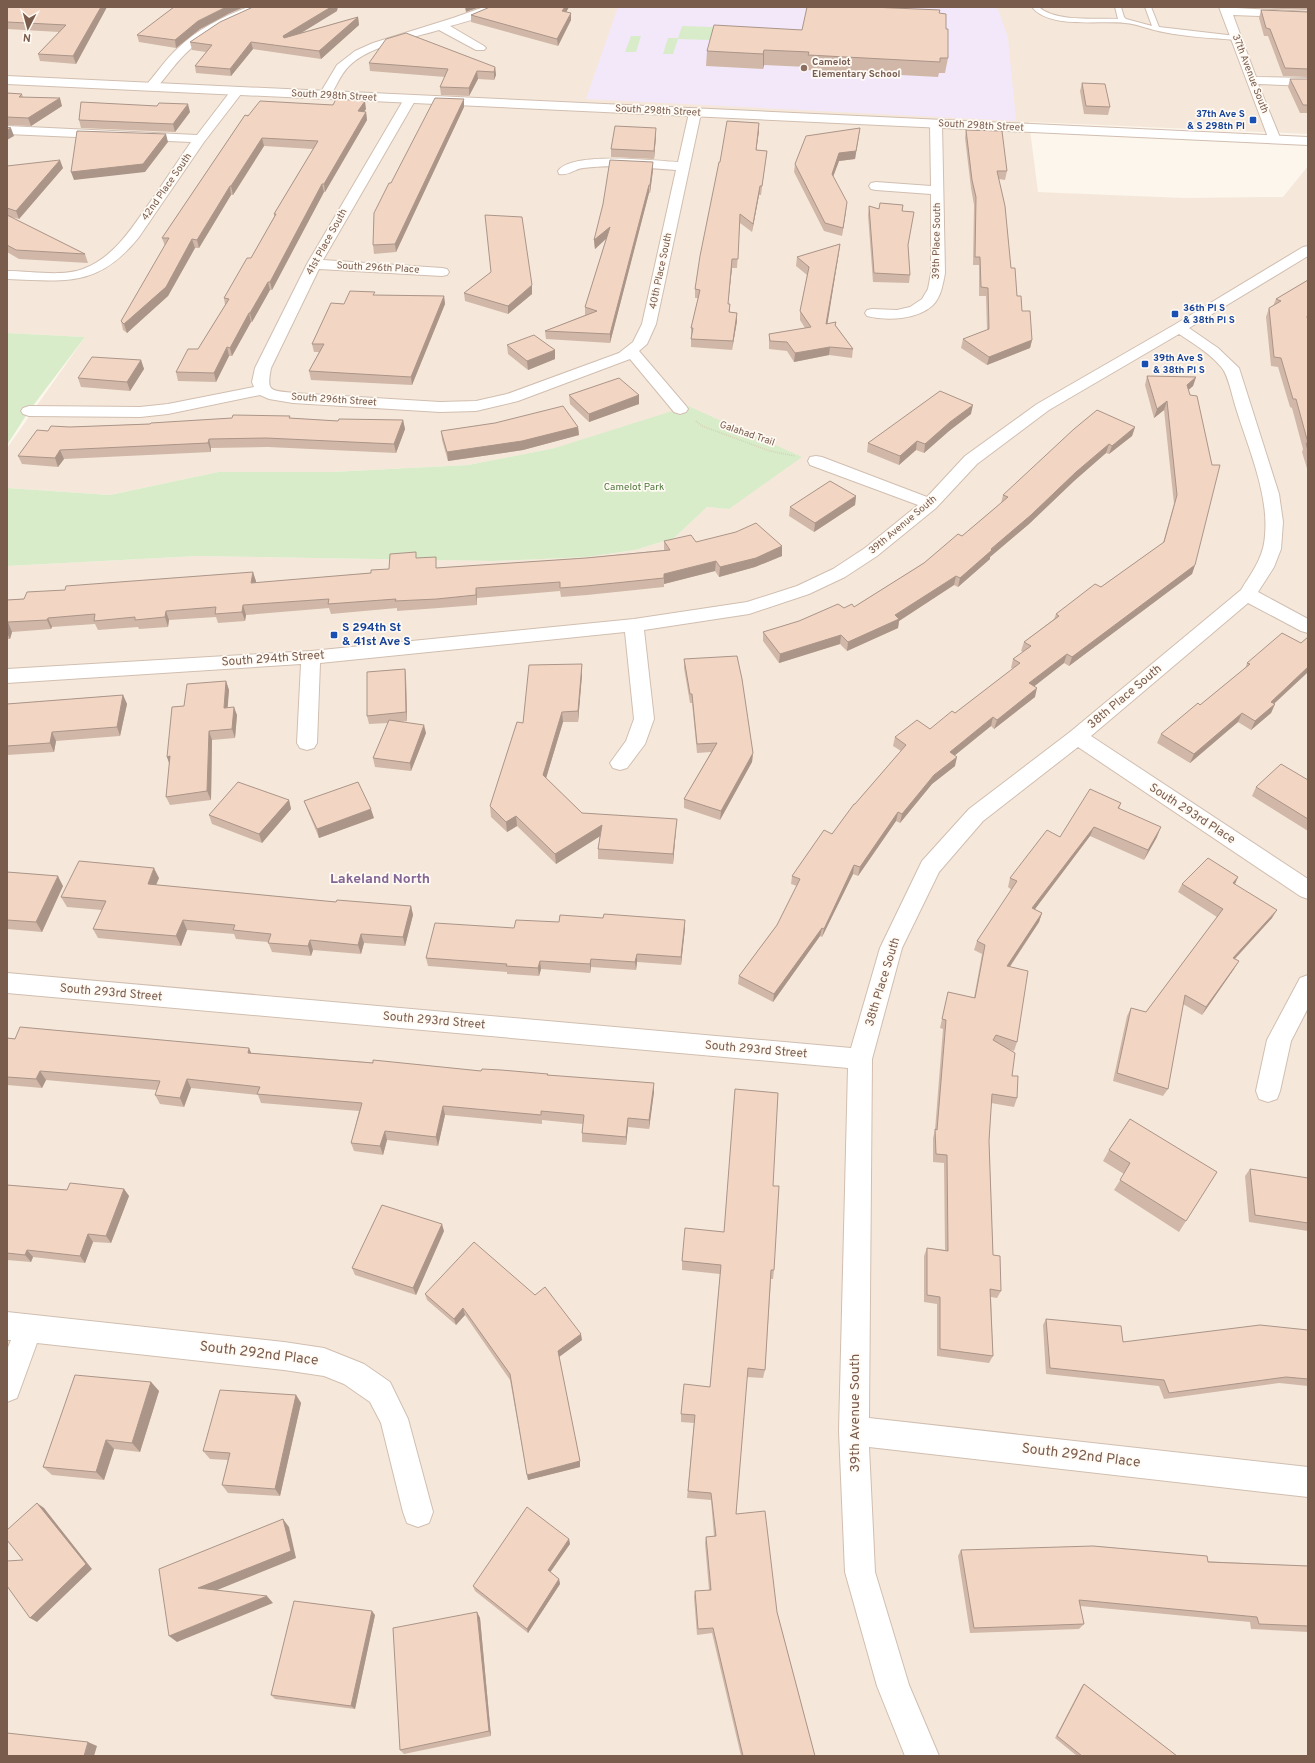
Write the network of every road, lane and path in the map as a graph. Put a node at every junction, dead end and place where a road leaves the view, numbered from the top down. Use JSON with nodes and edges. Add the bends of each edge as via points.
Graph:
{"nodes":[{"id":1,"x":258,"y":7,"type":"edge"},
{"id":2,"x":493,"y":7,"type":"edge"},
{"id":3,"x":1035,"y":7,"type":"edge"},
{"id":4,"x":1118,"y":7,"type":"edge"},
{"id":5,"x":1148,"y":7,"type":"edge"},
{"id":6,"x":1225,"y":10,"type":"edge"},
{"id":7,"x":1308,"y":15,"type":"edge"},
{"id":8,"x":1127,"y":21,"type":"junction"},
{"id":9,"x":439,"y":25,"type":"junction"},
{"id":10,"x":1156,"y":28,"type":"junction"},
{"id":11,"x":1236,"y":38,"type":"junction"},
{"id":12,"x":480,"y":48,"type":"dead end"},
{"id":13,"x":7,"y":80,"type":"edge"},
{"id":14,"x":1251,"y":80,"type":"junction"},
{"id":15,"x":1308,"y":82,"type":"edge"},
{"id":16,"x":152,"y":87,"type":"junction"},
{"id":17,"x":237,"y":91,"type":"junction"},
{"id":18,"x":325,"y":95,"type":"junction"},
{"id":19,"x":410,"y":99,"type":"junction"},
{"id":20,"x":696,"y":113,"type":"junction"},
{"id":21,"x":936,"y":124,"type":"junction"},
{"id":22,"x":7,"y":130,"type":"edge"},
{"id":23,"x":200,"y":139,"type":"junction"},
{"id":24,"x":1275,"y":140,"type":"junction"},
{"id":25,"x":1308,"y":142,"type":"edge"},
{"id":26,"x":683,"y":166,"type":"junction"},
{"id":27,"x":564,"y":171,"type":"dead end"},
{"id":28,"x":876,"y":186,"type":"dead end"},
{"id":29,"x":938,"y":190,"type":"junction"},
{"id":30,"x":1308,"y":250,"type":"edge"},
{"id":31,"x":314,"y":264,"type":"junction"},
{"id":32,"x":442,"y":272,"type":"dead end"},
{"id":33,"x":7,"y":275,"type":"edge"},
{"id":34,"x":872,"y":314,"type":"dead end"},
{"id":35,"x":1179,"y":328,"type":"junction"},
{"id":36,"x":632,"y":352,"type":"junction"},
{"id":37,"x":263,"y":390,"type":"junction"},
{"id":38,"x":680,"y":409,"type":"joint"},
{"id":39,"x":29,"y":411,"type":"dead end"},
{"id":40,"x":816,"y":461,"type":"joint"},
{"id":41,"x":930,"y":504,"type":"junction"},
{"id":42,"x":1247,"y":594,"type":"junction"},
{"id":43,"x":634,"y":625,"type":"junction"},
{"id":44,"x":1308,"y":626,"type":"edge"},
{"id":45,"x":311,"y":657,"type":"junction"},
{"id":46,"x":7,"y":676,"type":"edge"},
{"id":47,"x":1077,"y":737,"type":"junction"},
{"id":48,"x":307,"y":743,"type":"dead end"},
{"id":49,"x":620,"y":763,"type":"dead end"},
{"id":50,"x":1308,"y":890,"type":"edge"},
{"id":51,"x":7,"y":984,"type":"edge"},
{"id":52,"x":1308,"y":985,"type":"edge"},
{"id":53,"x":860,"y":1059,"type":"junction"},
{"id":54,"x":1268,"y":1091,"type":"dead end"},
{"id":55,"x":18,"y":1327,"type":"edge"},
{"id":56,"x":7,"y":1388,"type":"edge"},
{"id":57,"x":854,"y":1431,"type":"junction"},
{"id":58,"x":1308,"y":1482,"type":"edge"},
{"id":59,"x":418,"y":1512,"type":"dead end"},
{"id":60,"x":922,"y":1756,"type":"edge"}],
"edges":[{"from":1,"to":16,"type":"street","via":[[227,20],[194,40],[179,53]]},
{"from":2,"to":9,"type":"street"},
{"from":3,"to":8,"type":"lane","via":[[1042,14],[1059,18]]},
{"from":4,"to":8,"type":"lane","via":[[1121,18]]},
{"from":5,"to":10,"type":"lane"},
{"from":6,"to":7,"type":"street"},
{"from":6,"to":11,"type":"street","name":"37th Avenue South"},
{"from":8,"to":10,"type":"lane"},
{"from":9,"to":12,"type":"street"},
{"from":9,"to":18,"type":"street","via":[[358,54],[343,66]]},
{"from":10,"to":11,"type":"lane"},
{"from":11,"to":14,"type":"street","name":"37th Avenue South"},
{"from":13,"to":16,"type":"street","name":"South 298th Street"},
{"from":14,"to":15,"type":"street"},
{"from":14,"to":24,"type":"street","name":"37th Avenue South"},
{"from":16,"to":17,"type":"street","name":"South 298th Street"},
{"from":17,"to":18,"type":"street","name":"South 298th Street"},
{"from":17,"to":23,"type":"street","name":"42nd Place South"},
{"from":18,"to":19,"type":"street","name":"South 298th Street"},
{"from":19,"to":20,"type":"street","name":"South 298th Street"},
{"from":19,"to":31,"type":"street","name":"41st Place South"},
{"from":20,"to":21,"type":"street","name":"South 298th Street"},
{"from":20,"to":26,"type":"street","name":"40th Place South"},
{"from":21,"to":24,"type":"street","name":"South 298th Street"},
{"from":21,"to":29,"type":"street","name":"39th Place South"},
{"from":22,"to":23,"type":"street"},
{"from":23,"to":33,"type":"street","name":"42nd Place South","via":[[128,241],[108,261],[88,272],[66,277]]},
{"from":24,"to":25,"type":"street","name":"South 298th Street"},
{"from":26,"to":27,"type":"street","via":[[601,162],[574,165]]},
{"from":26,"to":36,"type":"street","name":"40th Place South","via":[[649,324]]},
{"from":28,"to":29,"type":"street","name":"39th Place South"},
{"from":29,"to":34,"type":"street","name":"39th Place South","via":[[937,282],[932,296],[922,307],[910,312]]},
{"from":30,"to":35,"type":"street","name":"39th Avenue South"},
{"from":31,"to":32,"type":"street","name":"South 296th Place"},
{"from":31,"to":37,"type":"street","name":"41st Place South","via":[[264,368],[260,382]]},
{"from":35,"to":41,"type":"street","name":"39th Avenue South","via":[[1044,407],[971,460]]},
{"from":35,"to":42,"type":"street","name":"38th Place South","via":[[1222,357],[1231,368],[1266,481],[1274,516],[1275,534],[1272,550],[1262,572]]},
{"from":36,"to":37,"type":"street","name":"South 296th Street","via":[[512,398],[476,406],[440,407],[300,398],[269,394]]},
{"from":36,"to":38,"type":"street"},
{"from":37,"to":39,"type":"street","name":"South 296th Street","via":[[168,410]]},
{"from":38,"to":40,"type":"path","name":"Galahad Trail","via":[[702,426],[770,451]]},
{"from":40,"to":41,"type":"street"},
{"from":41,"to":43,"type":"street","name":"39th Avenue South","via":[[865,556],[839,573],[803,590],[749,608]]},
{"from":42,"to":44,"type":"street"},
{"from":42,"to":47,"type":"street","name":"38th Place South"},
{"from":43,"to":45,"type":"street","name":"South 294th Street"},
{"from":43,"to":49,"type":"street","via":[[644,719],[636,744]]},
{"from":45,"to":46,"type":"street","name":"South 294th Street"},
{"from":45,"to":48,"type":"street"},
{"from":47,"to":50,"type":"street","name":"South 293rd Place"},
{"from":47,"to":53,"type":"street","name":"38th Place South","via":[[976,815],[930,867],[891,948]]},
{"from":51,"to":53,"type":"street","name":"South 293rd Street"},
{"from":52,"to":54,"type":"street","via":[[1279,1040]]},
{"from":53,"to":57,"type":"street","name":"39th Avenue South"},
{"from":55,"to":56,"type":"street","name":"South 292nd Place"},
{"from":55,"to":59,"type":"street","name":"South 292nd Place","via":[[284,1356],[324,1362],[354,1374],[380,1392],[394,1419]]},
{"from":57,"to":58,"type":"street","name":"South 292nd Place"},
{"from":57,"to":60,"type":"street","name":"39th Avenue South","via":[[860,1572],[893,1686]]}]}
